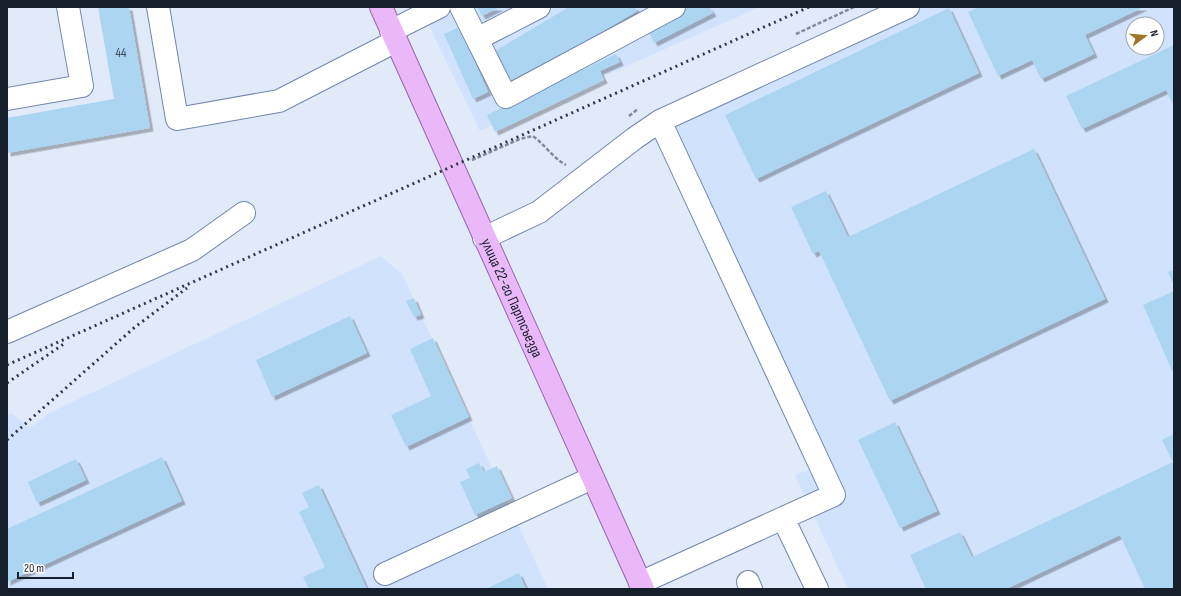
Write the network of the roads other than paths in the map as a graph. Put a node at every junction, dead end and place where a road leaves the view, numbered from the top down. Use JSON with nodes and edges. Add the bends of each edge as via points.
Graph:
{"nodes":[{"id":1,"x":68,"y":7,"type":"edge"},
{"id":2,"x":158,"y":7,"type":"edge"},
{"id":3,"x":381,"y":7,"type":"edge"},
{"id":4,"x":439,"y":7,"type":"edge"},
{"id":5,"x":461,"y":7,"type":"edge"},
{"id":6,"x":539,"y":7,"type":"edge"},
{"id":7,"x":674,"y":7,"type":"edge"},
{"id":8,"x":908,"y":7,"type":"edge"},
{"id":9,"x":647,"y":13,"type":"edge"},
{"id":10,"x":393,"y":36,"type":"junction"},
{"id":11,"x":477,"y":39,"type":"junction"},
{"id":12,"x":7,"y":99,"type":"edge"},
{"id":13,"x":660,"y":121,"type":"junction"},
{"id":14,"x":244,"y":213,"type":"dead end"},
{"id":15,"x":484,"y":238,"type":"junction"},
{"id":16,"x":7,"y":332,"type":"edge"},
{"id":17,"x":592,"y":478,"type":"junction"},
{"id":18,"x":783,"y":518,"type":"junction"},
{"id":19,"x":385,"y":574,"type":"dead end"},
{"id":20,"x":641,"y":586,"type":"edge"},
{"id":21,"x":817,"y":589,"type":"edge"}],
"edges":[{"from":1,"to":12,"type":"street","via":[[82,86]]},
{"from":2,"to":10,"type":"street","via":[[177,119],[279,101]]},
{"from":3,"to":10,"type":"main road","name":"улица 22-го Партсъезда"},
{"from":4,"to":10,"type":"street"},
{"from":5,"to":11,"type":"street"},
{"from":6,"to":11,"type":"street"},
{"from":7,"to":9,"type":"street"},
{"from":8,"to":13,"type":"street"},
{"from":9,"to":11,"type":"street","via":[[506,97]]},
{"from":10,"to":15,"type":"main road","name":"улица 22-го Партсъезда"},
{"from":13,"to":15,"type":"street","via":[[539,212]]},
{"from":13,"to":18,"type":"street","via":[[834,495]]},
{"from":14,"to":16,"type":"street","via":[[192,250]]},
{"from":15,"to":17,"type":"main road","name":"улица 22-го Партсъезда"},
{"from":17,"to":19,"type":"street"},
{"from":17,"to":20,"type":"main road","name":"улица 22-го Партсъезда"},
{"from":18,"to":20,"type":"street"},
{"from":18,"to":21,"type":"street"}]}
